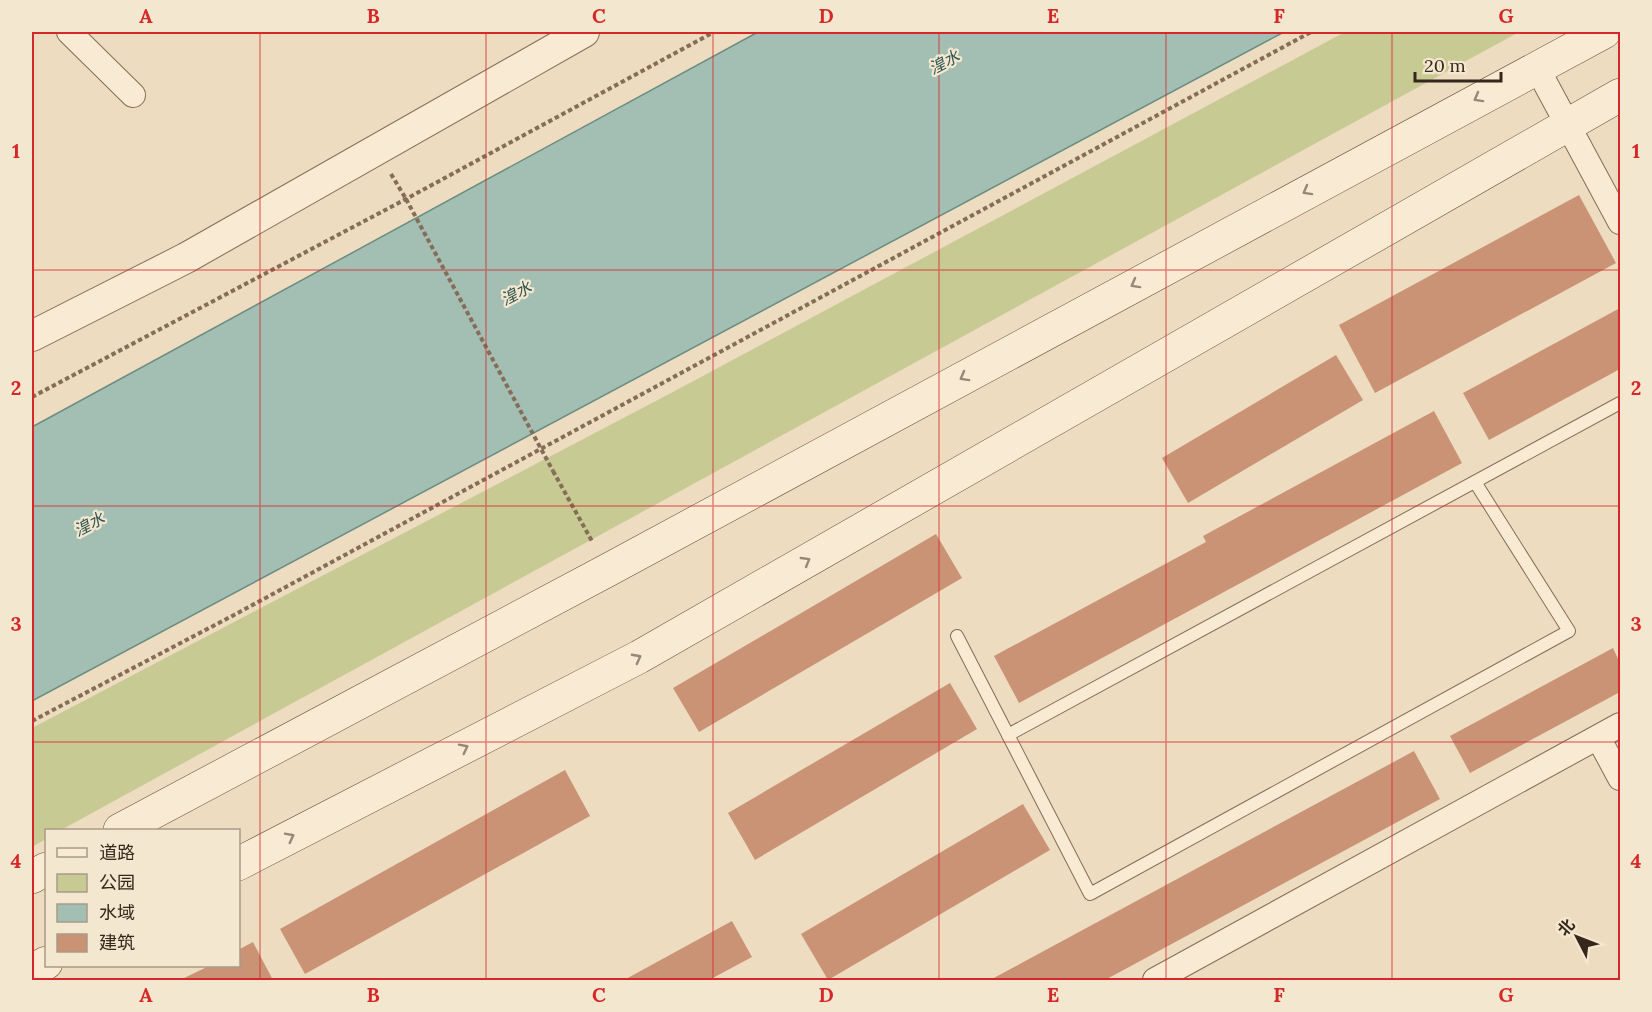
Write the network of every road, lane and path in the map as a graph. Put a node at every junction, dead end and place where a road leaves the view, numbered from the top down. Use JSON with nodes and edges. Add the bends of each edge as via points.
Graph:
{"nodes":[{"id":1,"x":69,"y":32,"type":"edge"},
{"id":2,"x":584,"y":32,"type":"edge"},
{"id":3,"x":714,"y":32,"type":"edge"},
{"id":4,"x":1311,"y":32,"type":"edge"},
{"id":5,"x":1604,"y":32,"type":"edge"},
{"id":6,"x":1536,"y":66,"type":"junction"},
{"id":7,"x":134,"y":95,"type":"dead end"},
{"id":8,"x":1620,"y":95,"type":"edge"},
{"id":9,"x":1568,"y":126,"type":"junction"},
{"id":10,"x":406,"y":199,"type":"junction"},
{"id":11,"x":1620,"y":222,"type":"edge"},
{"id":12,"x":32,"y":336,"type":"edge"},
{"id":13,"x":32,"y":397,"type":"edge"},
{"id":14,"x":1620,"y":403,"type":"edge"},
{"id":15,"x":1475,"y":482,"type":"junction"},
{"id":16,"x":608,"y":570,"type":"junction"},
{"id":17,"x":957,"y":636,"type":"dead end"},
{"id":18,"x":32,"y":721,"type":"edge"},
{"id":19,"x":1620,"y":725,"type":"edge"},
{"id":20,"x":1008,"y":735,"type":"junction"},
{"id":21,"x":1599,"y":739,"type":"junction"},
{"id":22,"x":1620,"y":778,"type":"edge"},
{"id":23,"x":124,"y":829,"type":"edge"},
{"id":24,"x":240,"y":863,"type":"edge"},
{"id":25,"x":1155,"y":981,"type":"edge"}],
"edges":[{"from":1,"to":7,"type":"street"},
{"from":2,"to":12,"type":"street","via":[[186,258]]},
{"from":3,"to":10,"type":"path"},
{"from":4,"to":18,"type":"path"},
{"from":5,"to":6,"type":"main road"},
{"from":6,"to":9,"type":"street"},
{"from":6,"to":16,"type":"main road","one_way":true},
{"from":8,"to":9,"type":"main road"},
{"from":9,"to":11,"type":"street"},
{"from":24,"to":9,"type":"main road","one_way":true,"via":[[639,657]]},
{"from":10,"to":13,"type":"path"},
{"from":10,"to":16,"type":"path","bridge":true},
{"from":14,"to":15,"type":"lane"},
{"from":15,"to":20,"type":"lane"},
{"from":15,"to":20,"type":"lane","via":[[1569,631],[1090,894]]},
{"from":16,"to":23,"type":"main road"},
{"from":17,"to":20,"type":"lane"},
{"from":19,"to":21,"type":"street"},
{"from":21,"to":22,"type":"street"},
{"from":21,"to":25,"type":"street"}]}
